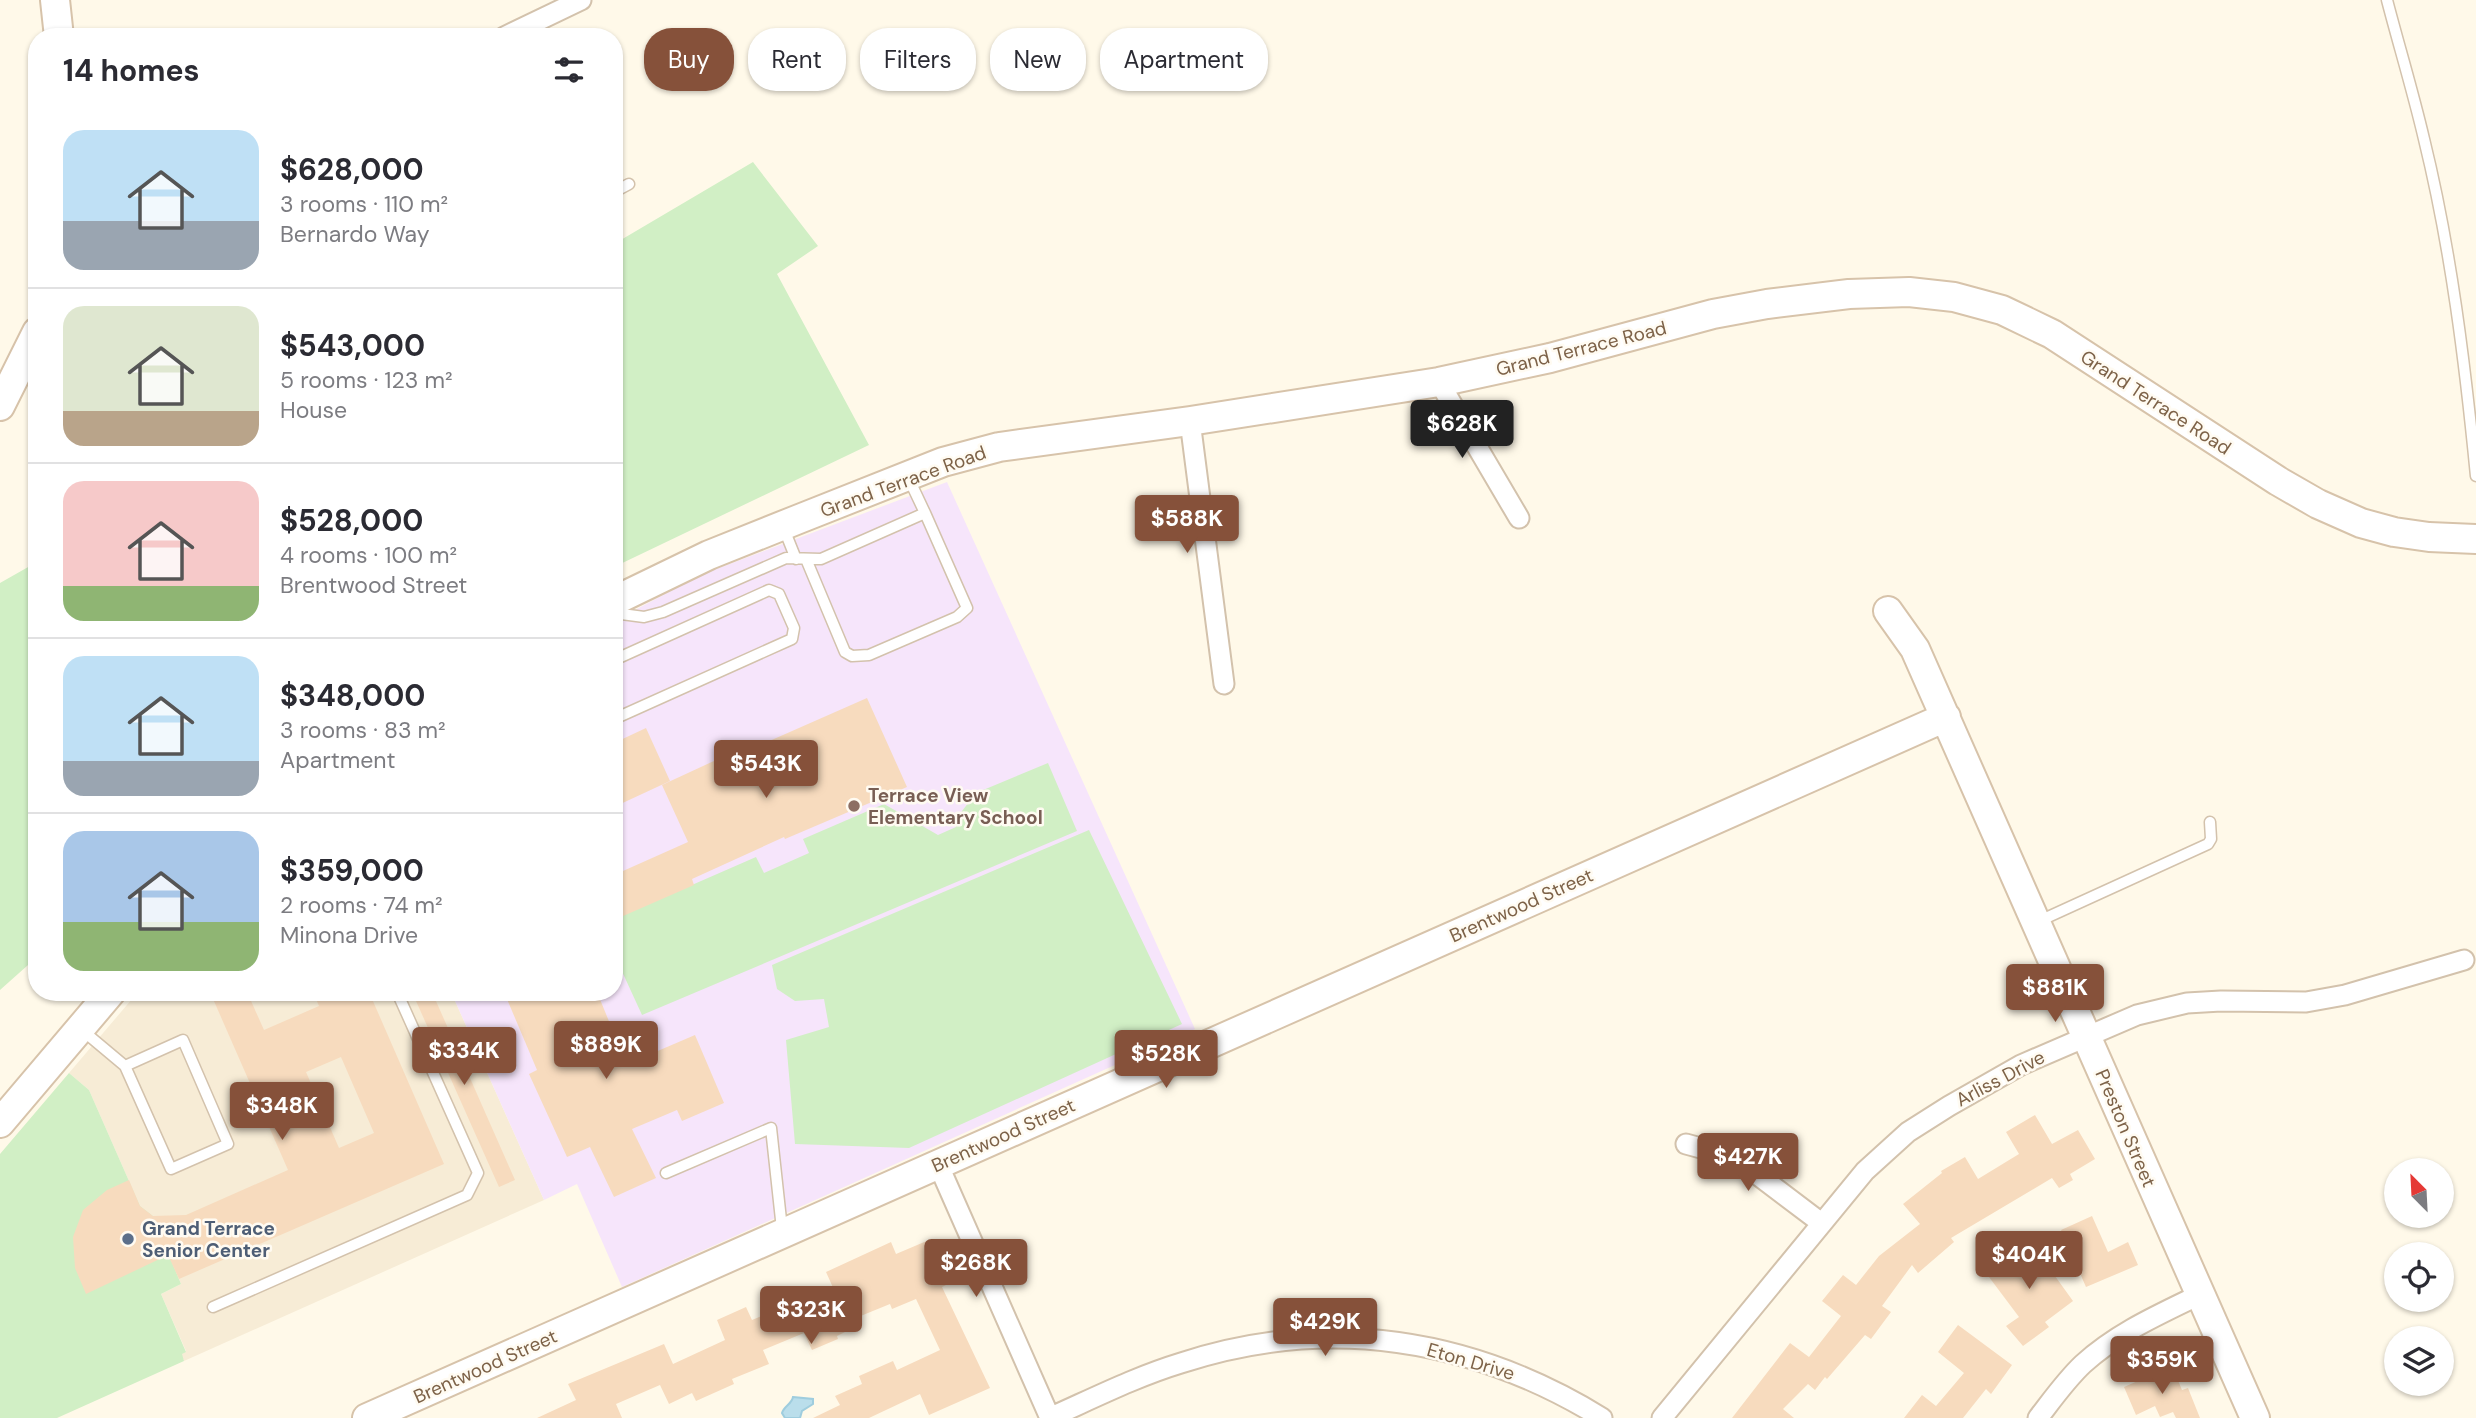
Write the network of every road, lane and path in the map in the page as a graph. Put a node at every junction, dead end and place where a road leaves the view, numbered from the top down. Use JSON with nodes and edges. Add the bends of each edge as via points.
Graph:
{"nodes":[{"id":1,"x":55,"y":0,"type":"edge"},
{"id":2,"x":581,"y":0,"type":"edge"},
{"id":3,"x":2387,"y":0,"type":"edge"},
{"id":4,"x":58,"y":28,"type":"edge"},
{"id":5,"x":523,"y":28,"type":"edge"},
{"id":6,"x":629,"y":184,"type":"dead end"},
{"id":7,"x":623,"y":187,"type":"edge"},
{"id":8,"x":28,"y":349,"type":"edge"},
{"id":9,"x":1439,"y":382,"type":"junction"},
{"id":10,"x":0,"y":406,"type":"edge"},
{"id":11,"x":1190,"y":421,"type":"junction"},
{"id":12,"x":908,"y":476,"type":"junction"},
{"id":13,"x":2476,"y":476,"type":"edge"},
{"id":14,"x":925,"y":513,"type":"junction"},
{"id":15,"x":1519,"y":518,"type":"dead end"},
{"id":16,"x":783,"y":525,"type":"junction"},
{"id":17,"x":2476,"y":539,"type":"edge"},
{"id":18,"x":801,"y":559,"type":"junction"},
{"id":19,"x":623,"y":597,"type":"edge"},
{"id":20,"x":1888,"y":611,"type":"dead end"},
{"id":21,"x":623,"y":614,"type":"edge"},
{"id":22,"x":623,"y":656,"type":"edge"},
{"id":23,"x":1224,"y":684,"type":"dead end"},
{"id":24,"x":623,"y":715,"type":"edge"},
{"id":25,"x":1946,"y":717,"type":"junction"},
{"id":26,"x":2210,"y":822,"type":"dead end"},
{"id":27,"x":2036,"y":922,"type":"junction"},
{"id":28,"x":2464,"y":960,"type":"dead end"},
{"id":29,"x":103,"y":1001,"type":"edge"},
{"id":30,"x":401,"y":1001,"type":"edge"},
{"id":31,"x":80,"y":1029,"type":"junction"},
{"id":32,"x":2086,"y":1036,"type":"junction"},
{"id":33,"x":125,"y":1066,"type":"junction"},
{"id":34,"x":0,"y":1123,"type":"edge"},
{"id":35,"x":1686,"y":1144,"type":"dead end"},
{"id":36,"x":938,"y":1164,"type":"junction"},
{"id":37,"x":666,"y":1173,"type":"dead end"},
{"id":38,"x":1820,"y":1222,"type":"junction"},
{"id":39,"x":783,"y":1233,"type":"junction"},
{"id":40,"x":2199,"y":1295,"type":"junction"},
{"id":41,"x":213,"y":1307,"type":"dead end"},
{"id":42,"x":367,"y":1418,"type":"edge"},
{"id":43,"x":1049,"y":1418,"type":"edge"},
{"id":44,"x":1602,"y":1418,"type":"edge"},
{"id":45,"x":1662,"y":1418,"type":"edge"},
{"id":46,"x":2038,"y":1418,"type":"edge"},
{"id":47,"x":2255,"y":1418,"type":"edge"}],
"edges":[{"from":1,"to":4,"type":"street"},
{"from":2,"to":5,"type":"street"},
{"from":3,"to":13,"type":"lane","via":[[2425,140],[2448,255]]},
{"from":6,"to":7,"type":"lane"},
{"from":8,"to":10,"type":"street"},
{"from":9,"to":11,"type":"street","name":"Grand Terrace Road"},
{"from":9,"to":15,"type":"street"},
{"from":9,"to":17,"type":"street","name":"Grand Terrace Road","via":[[1767,304],[1849,294],[1909,292],[1954,297],[2002,310],[2052,334],[2318,504],[2395,532]]},
{"from":11,"to":12,"type":"street","name":"Grand Terrace Road","via":[[999,447]]},
{"from":11,"to":23,"type":"street"},
{"from":12,"to":14,"type":"lane"},
{"from":12,"to":16,"type":"street","name":"Grand Terrace Road"},
{"from":14,"to":18,"type":"lane","via":[[821,559]]},
{"from":14,"to":18,"type":"lane","via":[[967,608],[957,617],[869,655],[845,652]]},
{"from":16,"to":18,"type":"lane"},
{"from":16,"to":19,"type":"street","name":"Grand Terrace Road"},
{"from":18,"to":21,"type":"lane","via":[[786,558],[663,612],[644,617]]},
{"from":20,"to":25,"type":"street","name":"Preston Street","via":[[1915,649]]},
{"from":22,"to":24,"type":"lane","via":[[769,590],[779,594],[794,628],[792,639]]},
{"from":25,"to":27,"type":"street","name":"Preston Street"},
{"from":25,"to":36,"type":"street","name":"Brentwood Street"},
{"from":26,"to":27,"type":"lane","via":[[2208,844]]},
{"from":27,"to":32,"type":"street","name":"Preston Street"},
{"from":28,"to":32,"type":"street","name":"Arliss Drive","via":[[2345,996],[2306,1002],[2188,1003],[2137,1015]]},
{"from":29,"to":31,"type":"street"},
{"from":30,"to":41,"type":"lane","via":[[478,1172],[467,1195]]},
{"from":31,"to":33,"type":"lane"},
{"from":31,"to":34,"type":"street"},
{"from":32,"to":38,"type":"street","name":"Arliss Drive","via":[[2021,1065],[1908,1132]]},
{"from":32,"to":40,"type":"street","name":"Preston Street"},
{"from":33,"to":33,"type":"lane","via":[[171,1170],[228,1144],[183,1040]]},
{"from":35,"to":38,"type":"street","via":[[1734,1157]]},
{"from":36,"to":39,"type":"street","name":"Brentwood Street"},
{"from":36,"to":43,"type":"street"},
{"from":37,"to":39,"type":"lane","via":[[771,1128]]},
{"from":38,"to":45,"type":"street","name":"Arliss Drive"},
{"from":39,"to":42,"type":"street","name":"Brentwood Street"},
{"from":40,"to":46,"type":"street","via":[[2127,1331],[2097,1352]]},
{"from":40,"to":47,"type":"street","name":"Preston Street"},
{"from":43,"to":44,"type":"street","name":"Eton Drive","via":[[1152,1373],[1205,1356],[1272,1343],[1348,1338],[1461,1354],[1524,1376]]}]}
